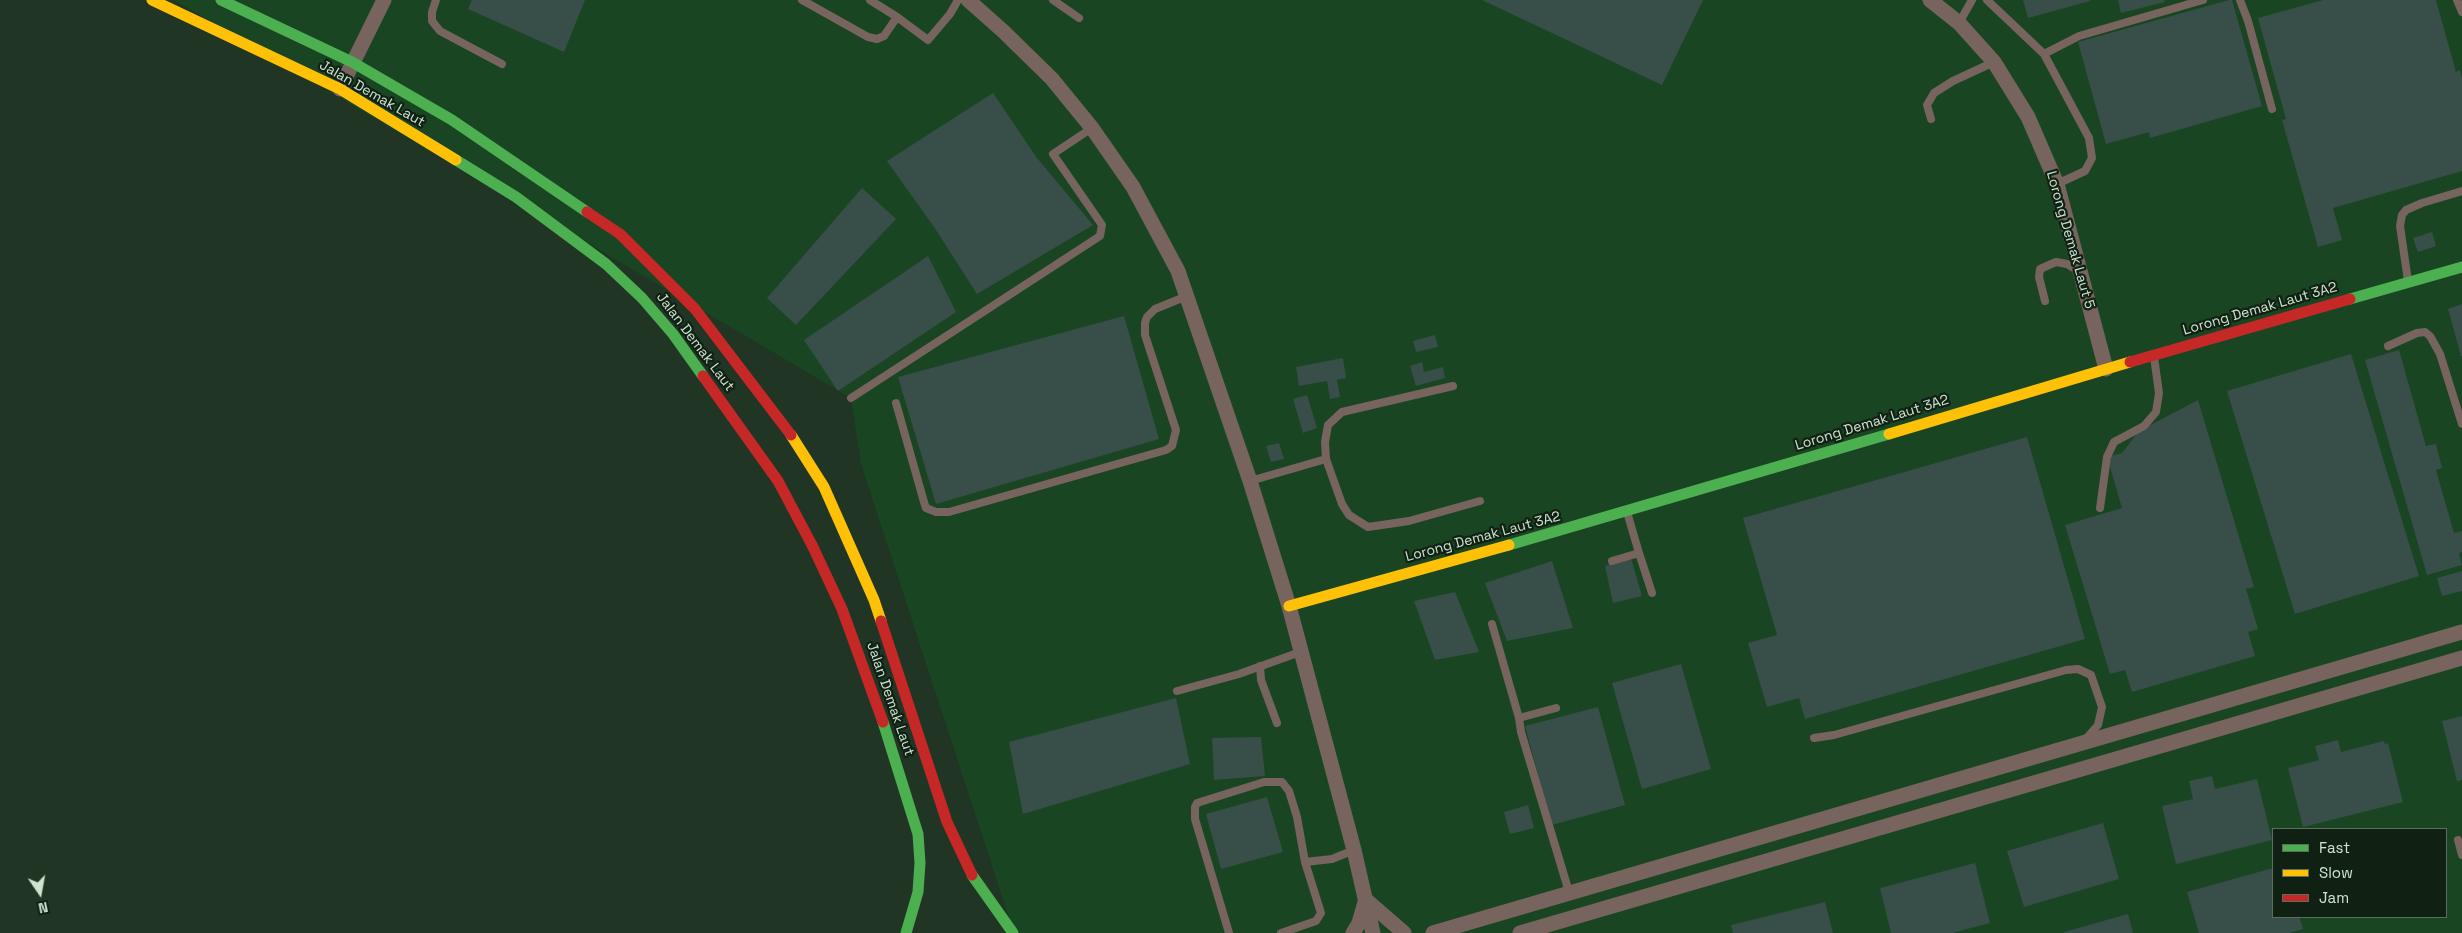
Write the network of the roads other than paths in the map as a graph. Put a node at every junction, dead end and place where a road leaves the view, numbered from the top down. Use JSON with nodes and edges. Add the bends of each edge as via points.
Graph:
{"nodes":[{"id":1,"x":152,"y":0,"type":"edge"},
{"id":2,"x":221,"y":0,"type":"edge"},
{"id":3,"x":384,"y":0,"type":"edge"},
{"id":4,"x":436,"y":0,"type":"edge"},
{"id":5,"x":802,"y":0,"type":"edge"},
{"id":6,"x":870,"y":0,"type":"edge"},
{"id":7,"x":958,"y":0,"type":"edge"},
{"id":8,"x":968,"y":0,"type":"edge"},
{"id":9,"x":1053,"y":0,"type":"edge"},
{"id":10,"x":1930,"y":0,"type":"edge"},
{"id":11,"x":1972,"y":0,"type":"edge"},
{"id":12,"x":1987,"y":0,"type":"edge"},
{"id":13,"x":2203,"y":0,"type":"edge"},
{"id":14,"x":2240,"y":0,"type":"edge"},
{"id":15,"x":2457,"y":0,"type":"edge"},
{"id":16,"x":2462,"y":12,"type":"edge"},
{"id":17,"x":897,"y":17,"type":"junction"},
{"id":18,"x":1079,"y":18,"type":"dead end"},
{"id":19,"x":1959,"y":23,"type":"junction"},
{"id":20,"x":2044,"y":54,"type":"junction"},
{"id":21,"x":352,"y":62,"type":"junction"},
{"id":22,"x":1994,"y":62,"type":"junction"},
{"id":23,"x":502,"y":64,"type":"dead end"},
{"id":24,"x":340,"y":89,"type":"junction"},
{"id":25,"x":2272,"y":109,"type":"dead end"},
{"id":26,"x":1930,"y":119,"type":"dead end"},
{"id":27,"x":1092,"y":128,"type":"junction"},
{"id":28,"x":2057,"y":184,"type":"junction"},
{"id":29,"x":2462,"y":191,"type":"edge"},
{"id":30,"x":2462,"y":267,"type":"edge"},
{"id":31,"x":2080,"y":272,"type":"junction"},
{"id":32,"x":2409,"y":283,"type":"junction"},
{"id":33,"x":1187,"y":296,"type":"junction"},
{"id":34,"x":2045,"y":301,"type":"dead end"},
{"id":35,"x":2388,"y":346,"type":"dead end"},
{"id":36,"x":2154,"y":355,"type":"junction"},
{"id":37,"x":2106,"y":369,"type":"junction"},
{"id":38,"x":1453,"y":386,"type":"dead end"},
{"id":39,"x":852,"y":398,"type":"dead end"},
{"id":40,"x":896,"y":403,"type":"dead end"},
{"id":41,"x":2462,"y":424,"type":"edge"},
{"id":42,"x":1326,"y":459,"type":"junction"},
{"id":43,"x":1250,"y":481,"type":"junction"},
{"id":44,"x":1480,"y":501,"type":"dead end"},
{"id":45,"x":2100,"y":508,"type":"dead end"},
{"id":46,"x":1627,"y":512,"type":"junction"},
{"id":47,"x":1639,"y":553,"type":"junction"},
{"id":48,"x":1612,"y":561,"type":"dead end"},
{"id":49,"x":1652,"y":593,"type":"dead end"},
{"id":50,"x":1289,"y":606,"type":"junction"},
{"id":51,"x":1492,"y":624,"type":"dead end"},
{"id":52,"x":2462,"y":632,"type":"edge"},
{"id":53,"x":1303,"y":651,"type":"junction"},
{"id":54,"x":2462,"y":658,"type":"edge"},
{"id":55,"x":1260,"y":666,"type":"junction"},
{"id":56,"x":1177,"y":692,"type":"dead end"},
{"id":57,"x":1556,"y":708,"type":"dead end"},
{"id":58,"x":1519,"y":718,"type":"junction"},
{"id":59,"x":1277,"y":723,"type":"dead end"},
{"id":60,"x":1814,"y":738,"type":"dead end"},
{"id":61,"x":2082,"y":743,"type":"junction"},
{"id":62,"x":2458,"y":840,"type":"dead end"},
{"id":63,"x":1354,"y":850,"type":"junction"},
{"id":64,"x":2462,"y":855,"type":"edge"},
{"id":65,"x":1305,"y":862,"type":"junction"},
{"id":66,"x":1569,"y":892,"type":"junction"},
{"id":67,"x":1366,"y":900,"type":"junction"},
{"id":68,"x":906,"y":933,"type":"edge"},
{"id":69,"x":1013,"y":933,"type":"edge"},
{"id":70,"x":1229,"y":933,"type":"edge"},
{"id":71,"x":1281,"y":933,"type":"edge"},
{"id":72,"x":1353,"y":933,"type":"edge"},
{"id":73,"x":1373,"y":933,"type":"edge"},
{"id":74,"x":1404,"y":933,"type":"edge"},
{"id":75,"x":1432,"y":933,"type":"edge"},
{"id":76,"x":1520,"y":933,"type":"edge"}],
"edges":[{"from":1,"to":24,"type":"main road","name":"Jalan Demak Laut"},
{"from":2,"to":21,"type":"main road","name":"Jalan Demak Laut"},
{"from":3,"to":21,"type":"street"},
{"from":4,"to":23,"type":"lane","via":[[432,21],[440,31]]},
{"from":5,"to":17,"type":"lane","via":[[877,39],[884,36]]},
{"from":6,"to":17,"type":"lane"},
{"from":7,"to":17,"type":"lane","via":[[928,40]]},
{"from":8,"to":27,"type":"street","via":[[1052,79]]},
{"from":9,"to":18,"type":"lane"},
{"from":10,"to":19,"type":"street","name":"Lorong Demak Laut 5"},
{"from":11,"to":19,"type":"lane"},
{"from":12,"to":20,"type":"lane"},
{"from":13,"to":20,"type":"lane","via":[[2079,36]]},
{"from":14,"to":25,"type":"lane"},
{"from":15,"to":16,"type":"lane"},
{"from":19,"to":22,"type":"street","name":"Lorong Demak Laut 5"},
{"from":20,"to":28,"type":"lane","via":[[2088,138],[2092,158],[2085,171]]},
{"from":21,"to":24,"type":"street"},
{"from":21,"to":69,"type":"main road","name":"Jalan Demak Laut","via":[[452,120],[620,234],[695,310],[793,438],[824,488],[874,600],[947,822],[987,898]]},
{"from":22,"to":26,"type":"lane","via":[[1934,93],[1927,105]]},
{"from":22,"to":28,"type":"street","name":"Lorong Demak Laut 5","via":[[2028,116]]},
{"from":24,"to":68,"type":"main road","name":"Jalan Demak Laut","via":[[516,197],[606,264],[673,334],[778,481],[842,609],[892,746],[915,826],[920,863],[918,892]]},
{"from":27,"to":33,"type":"street","via":[[1133,187]]},
{"from":27,"to":39,"type":"lane","via":[[1053,154],[1102,224],[1100,236]]},
{"from":28,"to":31,"type":"street","name":"Lorong Demak Laut 5"},
{"from":29,"to":32,"type":"lane","via":[[2422,203],[2402,215],[2400,226]]},
{"from":30,"to":32,"type":"main road","name":"Lorong Demak Laut 3A2"},
{"from":31,"to":34,"type":"lane","via":[[2056,262],[2040,269]]},
{"from":31,"to":37,"type":"street","name":"Lorong Demak Laut 5"},
{"from":32,"to":36,"type":"main road","name":"Lorong Demak Laut 3A2"},
{"from":33,"to":40,"type":"lane","via":[[1155,308],[1145,323],[1145,335],[1176,430],[1172,446],[1166,450],[949,512],[936,512],[926,508]]},
{"from":33,"to":43,"type":"street"},
{"from":35,"to":41,"type":"lane","via":[[2417,333],[2425,332],[2430,336],[2440,354]]},
{"from":36,"to":37,"type":"main road","name":"Lorong Demak Laut 3A2"},
{"from":36,"to":45,"type":"lane","via":[[2159,393],[2156,412],[2144,426],[2114,442],[2107,457]]},
{"from":37,"to":46,"type":"main road","name":"Lorong Demak Laut 3A2"},
{"from":38,"to":42,"type":"lane","via":[[1342,412],[1328,425]]},
{"from":42,"to":43,"type":"lane"},
{"from":42,"to":44,"type":"lane","via":[[1342,504],[1349,515],[1368,527],[1409,521]]},
{"from":43,"to":50,"type":"street"},
{"from":46,"to":47,"type":"lane"},
{"from":46,"to":50,"type":"main road","name":"Lorong Demak Laut 3A2"},
{"from":47,"to":48,"type":"lane"},
{"from":47,"to":49,"type":"lane"},
{"from":50,"to":53,"type":"street"},
{"from":51,"to":58,"type":"lane"},
{"from":52,"to":61,"type":"street"},
{"from":53,"to":55,"type":"lane"},
{"from":53,"to":63,"type":"street"},
{"from":54,"to":76,"type":"street"},
{"from":55,"to":56,"type":"lane"},
{"from":55,"to":59,"type":"lane","via":[[1261,680]]},
{"from":57,"to":58,"type":"lane"},
{"from":58,"to":66,"type":"lane"},
{"from":60,"to":61,"type":"lane","via":[[2078,669],[2091,675],[2102,707],[2098,725]]},
{"from":61,"to":66,"type":"street"},
{"from":62,"to":64,"type":"lane"},
{"from":63,"to":65,"type":"lane","via":[[1332,859]]},
{"from":63,"to":67,"type":"street"},
{"from":65,"to":70,"type":"lane","via":[[1297,816],[1289,791],[1282,782],[1264,782],[1197,803],[1195,819]]},
{"from":65,"to":71,"type":"lane","via":[[1322,912],[1316,921]]},
{"from":66,"to":75,"type":"street"},
{"from":67,"to":72,"type":"street"},
{"from":67,"to":73,"type":"street"},
{"from":67,"to":74,"type":"street"}]}
